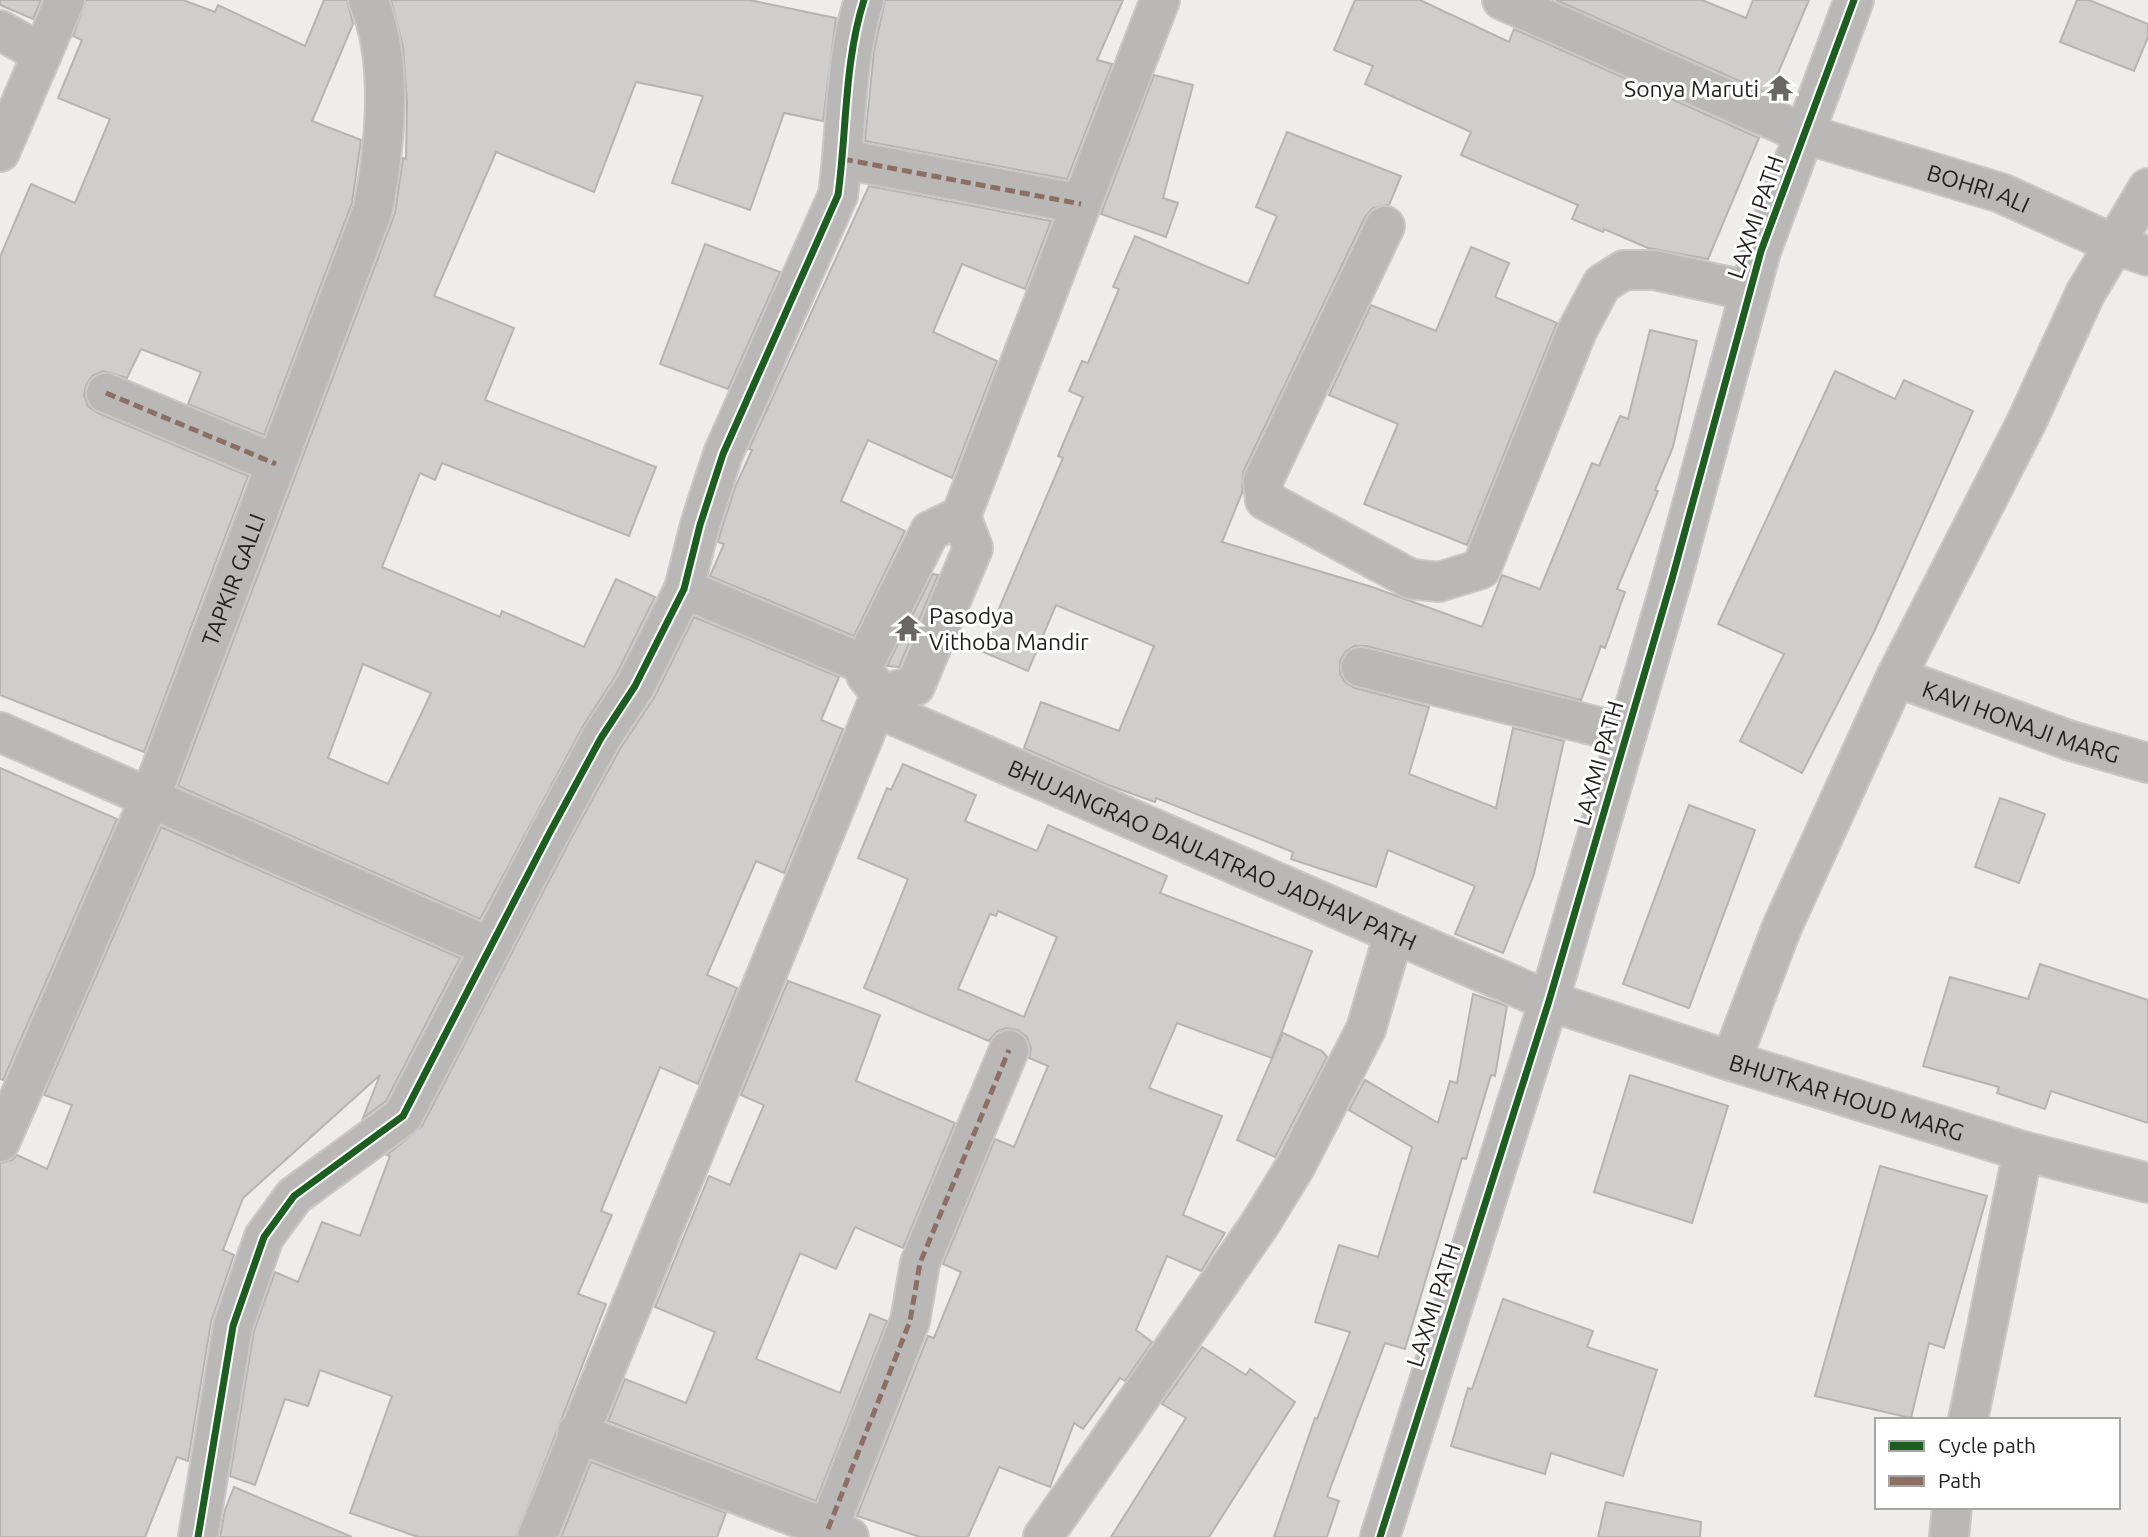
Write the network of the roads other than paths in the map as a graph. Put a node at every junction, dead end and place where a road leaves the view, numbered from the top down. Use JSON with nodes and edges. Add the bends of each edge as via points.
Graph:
{"nodes":[{"id":1,"x":65,"y":0,"type":"edge"},
{"id":2,"x":368,"y":0,"type":"edge"},
{"id":3,"x":864,"y":0,"type":"edge"},
{"id":4,"x":1160,"y":0,"type":"edge"},
{"id":5,"x":1502,"y":0,"type":"edge"},
{"id":6,"x":1854,"y":0,"type":"edge"},
{"id":7,"x":0,"y":30,"type":"edge"},
{"id":8,"x":42,"y":54,"type":"junction"},
{"id":9,"x":1805,"y":134,"type":"junction"},
{"id":10,"x":0,"y":152,"type":"edge"},
{"id":11,"x":843,"y":159,"type":"junction"},
{"id":12,"x":2148,"y":188,"type":"edge"},
{"id":13,"x":1081,"y":204,"type":"junction"},
{"id":14,"x":1385,"y":226,"type":"dead end"},
{"id":15,"x":2132,"y":250,"type":"edge"},
{"id":16,"x":1750,"y":291,"type":"junction"},
{"id":17,"x":106,"y":393,"type":"dead end"},
{"id":18,"x":276,"y":464,"type":"junction"},
{"id":19,"x":961,"y":516,"type":"junction"},
{"id":20,"x":684,"y":589,"type":"junction"},
{"id":21,"x":1361,"y":667,"type":"dead end"},
{"id":22,"x":1896,"y":677,"type":"junction"},
{"id":23,"x":874,"y":689,"type":"junction"},
{"id":24,"x":0,"y":732,"type":"edge"},
{"id":25,"x":1627,"y":734,"type":"junction"},
{"id":26,"x":2148,"y":763,"type":"edge"},
{"id":27,"x":150,"y":798,"type":"junction"},
{"id":28,"x":1394,"y":934,"type":"junction"},
{"id":29,"x":489,"y":947,"type":"junction"},
{"id":30,"x":1549,"y":1001,"type":"junction"},
{"id":31,"x":1009,"y":1050,"type":"dead end"},
{"id":32,"x":1731,"y":1061,"type":"junction"},
{"id":33,"x":0,"y":1142,"type":"edge"},
{"id":34,"x":2024,"y":1151,"type":"junction"},
{"id":35,"x":2148,"y":1184,"type":"edge"},
{"id":36,"x":1968,"y":1418,"type":"edge"},
{"id":37,"x":577,"y":1433,"type":"junction"},
{"id":38,"x":1952,"y":1509,"type":"edge"},
{"id":39,"x":839,"y":1533,"type":"edge"},
{"id":40,"x":198,"y":1537,"type":"edge"},
{"id":41,"x":537,"y":1537,"type":"edge"},
{"id":42,"x":1043,"y":1537,"type":"edge"},
{"id":43,"x":1380,"y":1537,"type":"edge"},
{"id":44,"x":1949,"y":1537,"type":"edge"}],
"edges":[{"from":1,"to":8,"type":"street"},
{"from":2,"to":18,"type":"street","name":"TAPKIR GALLI","via":[[384,71],[384,150],[373,209]]},
{"from":3,"to":11,"type":"street","via":[[846,97]]},
{"from":4,"to":13,"type":"street"},
{"from":5,"to":9,"type":"street","name":"BOHRI ALI"},
{"from":6,"to":9,"type":"street","name":"LAXMI PATH"},
{"from":7,"to":8,"type":"street"},
{"from":8,"to":10,"type":"street"},
{"from":9,"to":15,"type":"street","name":"BOHRI ALI","via":[[2001,193]]},
{"from":9,"to":16,"type":"street","name":"LAXMI PATH"},
{"from":11,"to":13,"type":"street"},
{"from":11,"to":20,"type":"street","via":[[838,195],[723,454]]},
{"from":12,"to":15,"type":"street"},
{"from":13,"to":19,"type":"street"},
{"from":14,"to":16,"type":"street","via":[[1263,481],[1265,500],[1411,579],[1439,582],[1481,569],[1577,331],[1602,284],[1624,270],[1654,270]]},
{"from":15,"to":22,"type":"street","via":[[2085,294],[2026,424]]},
{"from":16,"to":25,"type":"street","name":"LAXMI PATH"},
{"from":17,"to":18,"type":"street"},
{"from":18,"to":27,"type":"street","name":"TAPKIR GALLI"},
{"from":19,"to":23,"type":"street","via":[[930,531]]},
{"from":19,"to":23,"type":"street","via":[[973,548],[915,686]]},
{"from":20,"to":23,"type":"street","name":"BHUJANGRAO DAULATRAO JADHAV PATH"},
{"from":20,"to":29,"type":"street"},
{"from":21,"to":25,"type":"street"},
{"from":22,"to":26,"type":"street","name":"KAVI HONAJI MARG","via":[[2071,741]]},
{"from":22,"to":32,"type":"street","via":[[1782,927]]},
{"from":23,"to":28,"type":"street","name":"BHUJANGRAO DAULATRAO JADHAV PATH"},
{"from":23,"to":37,"type":"street"},
{"from":24,"to":27,"type":"street"},
{"from":25,"to":30,"type":"street","name":"LAXMI PATH"},
{"from":27,"to":29,"type":"street"},
{"from":27,"to":33,"type":"street","name":"TAPKIR GALLI"},
{"from":28,"to":30,"type":"street","name":"BHUJANGRAO DAULATRAO JADHAV PATH"},
{"from":28,"to":42,"type":"street","via":[[1366,1029],[1296,1166]]},
{"from":29,"to":40,"type":"street","via":[[402,1116],[294,1196],[264,1237],[233,1326]]},
{"from":30,"to":32,"type":"street","name":"BHUTKAR HOUD MARG"},
{"from":30,"to":43,"type":"street","name":"LAXMI PATH"},
{"from":31,"to":39,"type":"street","via":[[920,1264],[910,1321]]},
{"from":32,"to":34,"type":"street","name":"BHUTKAR HOUD MARG"},
{"from":34,"to":35,"type":"street","name":"BHUTKAR HOUD MARG"},
{"from":34,"to":36,"type":"street"},
{"from":37,"to":39,"type":"street"},
{"from":37,"to":41,"type":"street"},
{"from":38,"to":44,"type":"street"}]}
